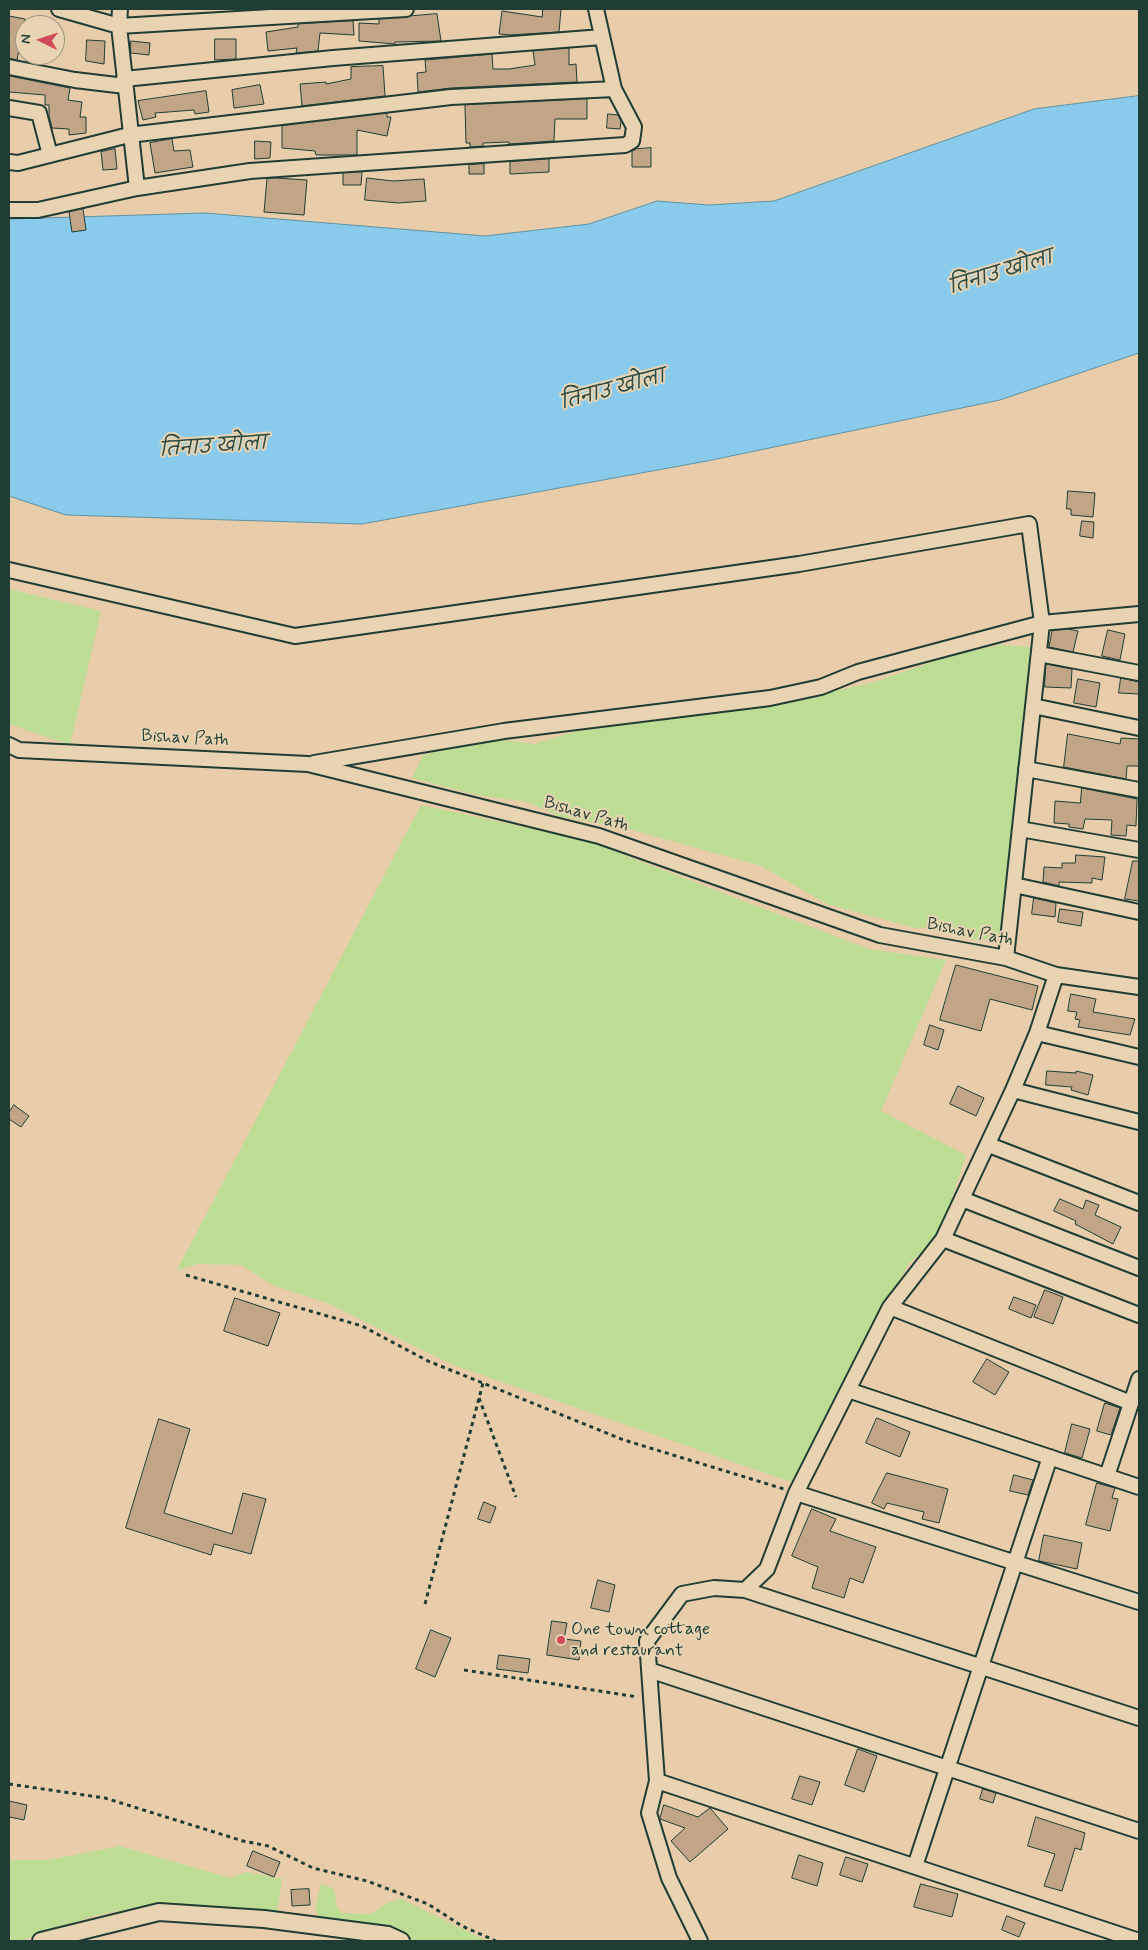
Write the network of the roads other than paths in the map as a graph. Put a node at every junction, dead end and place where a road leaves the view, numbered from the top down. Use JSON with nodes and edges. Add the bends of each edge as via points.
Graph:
{"nodes":[{"id":1,"x":59,"y":9,"type":"edge"},
{"id":2,"x":120,"y":9,"type":"edge"},
{"id":3,"x":406,"y":9,"type":"edge"},
{"id":4,"x":596,"y":9,"type":"edge"},
{"id":5,"x":119,"y":26,"type":"junction"},
{"id":6,"x":602,"y":37,"type":"junction"},
{"id":7,"x":9,"y":67,"type":"edge"},
{"id":8,"x":125,"y":83,"type":"junction"},
{"id":9,"x":614,"y":89,"type":"junction"},
{"id":10,"x":9,"y":108,"type":"edge"},
{"id":11,"x":130,"y":135,"type":"junction"},
{"id":12,"x":50,"y":155,"type":"junction"},
{"id":13,"x":9,"y":162,"type":"edge"},
{"id":14,"x":137,"y":188,"type":"junction"},
{"id":15,"x":9,"y":210,"type":"edge"},
{"id":16,"x":9,"y":570,"type":"edge"},
{"id":17,"x":1139,"y":614,"type":"edge"},
{"id":18,"x":1042,"y":623,"type":"junction"},
{"id":19,"x":1039,"y":654,"type":"junction"},
{"id":20,"x":1139,"y":672,"type":"edge"},
{"id":21,"x":1033,"y":706,"type":"junction"},
{"id":22,"x":1139,"y":728,"type":"edge"},
{"id":23,"x":9,"y":745,"type":"edge"},
{"id":24,"x":308,"y":764,"type":"junction"},
{"id":25,"x":1026,"y":770,"type":"junction"},
{"id":26,"x":1139,"y":790,"type":"edge"},
{"id":27,"x":1020,"y":829,"type":"junction"},
{"id":28,"x":1139,"y":850,"type":"edge"},
{"id":29,"x":1014,"y":885,"type":"junction"},
{"id":30,"x":1139,"y":912,"type":"edge"},
{"id":31,"x":1006,"y":958,"type":"junction"},
{"id":32,"x":1056,"y":975,"type":"junction"},
{"id":33,"x":1139,"y":987,"type":"edge"},
{"id":34,"x":1037,"y":1033,"type":"junction"},
{"id":35,"x":1139,"y":1057,"type":"edge"},
{"id":36,"x":1013,"y":1090,"type":"junction"},
{"id":37,"x":1139,"y":1122,"type":"edge"},
{"id":38,"x":989,"y":1145,"type":"junction"},
{"id":39,"x":962,"y":1199,"type":"junction"},
{"id":40,"x":1139,"y":1204,"type":"edge"},
{"id":41,"x":943,"y":1239,"type":"junction"},
{"id":42,"x":1139,"y":1268,"type":"edge"},
{"id":43,"x":890,"y":1307,"type":"junction"},
{"id":44,"x":1139,"y":1315,"type":"edge"},
{"id":45,"x":1139,"y":1379,"type":"edge"},
{"id":46,"x":848,"y":1390,"type":"junction"},
{"id":47,"x":1131,"y":1403,"type":"junction"},
{"id":48,"x":1050,"y":1457,"type":"junction"},
{"id":49,"x":1107,"y":1476,"type":"junction"},
{"id":50,"x":1139,"y":1487,"type":"edge"},
{"id":51,"x":796,"y":1493,"type":"junction"},
{"id":52,"x":1015,"y":1563,"type":"junction"},
{"id":53,"x":745,"y":1590,"type":"junction"},
{"id":54,"x":1139,"y":1602,"type":"edge"},
{"id":55,"x":981,"y":1667,"type":"junction"},
{"id":56,"x":649,"y":1670,"type":"junction"},
{"id":57,"x":1139,"y":1718,"type":"edge"},
{"id":58,"x":948,"y":1766,"type":"junction"},
{"id":59,"x":657,"y":1781,"type":"junction"},
{"id":60,"x":1139,"y":1831,"type":"edge"},
{"id":61,"x":915,"y":1866,"type":"junction"},
{"id":62,"x":41,"y":1941,"type":"edge"},
{"id":63,"x":401,"y":1941,"type":"edge"},
{"id":64,"x":700,"y":1941,"type":"edge"},
{"id":65,"x":1139,"y":1941,"type":"edge"}],
"edges":[{"from":1,"to":5,"type":"street"},
{"from":2,"to":5,"type":"street"},
{"from":3,"to":5,"type":"street"},
{"from":4,"to":6,"type":"street"},
{"from":5,"to":8,"type":"street"},
{"from":6,"to":8,"type":"street","via":[[333,58]]},
{"from":6,"to":9,"type":"street"},
{"from":7,"to":8,"type":"street","via":[[75,80]]},
{"from":8,"to":11,"type":"street"},
{"from":9,"to":11,"type":"street","via":[[450,97]]},
{"from":9,"to":14,"type":"street","via":[[634,127],[632,140],[626,146],[250,171]]},
{"from":10,"to":12,"type":"street","via":[[39,113]]},
{"from":11,"to":12,"type":"street"},
{"from":11,"to":14,"type":"street"},
{"from":12,"to":13,"type":"street","via":[[18,163]]},
{"from":14,"to":15,"type":"street","via":[[38,210]]},
{"from":16,"to":18,"type":"street","via":[[295,636],[799,564],[1029,524]]},
{"from":17,"to":18,"type":"street"},
{"from":18,"to":19,"type":"street"},
{"from":18,"to":24,"type":"street","via":[[858,672],[821,687],[770,698],[504,732]]},
{"from":19,"to":20,"type":"street"},
{"from":19,"to":21,"type":"street"},
{"from":21,"to":22,"type":"street"},
{"from":21,"to":25,"type":"street"},
{"from":23,"to":24,"type":"street","name":"Bishav Path","via":[[19,750]]},
{"from":24,"to":31,"type":"street","name":"Bishav Path","via":[[599,836],[880,935]]},
{"from":25,"to":26,"type":"street"},
{"from":25,"to":27,"type":"street"},
{"from":27,"to":28,"type":"street"},
{"from":27,"to":29,"type":"street"},
{"from":29,"to":30,"type":"street"},
{"from":29,"to":31,"type":"street"},
{"from":31,"to":32,"type":"street","name":"Bishav Path"},
{"from":32,"to":33,"type":"street","name":"Bishav Path"},
{"from":32,"to":34,"type":"street"},
{"from":34,"to":35,"type":"street"},
{"from":34,"to":36,"type":"street"},
{"from":36,"to":37,"type":"street"},
{"from":36,"to":38,"type":"street"},
{"from":38,"to":39,"type":"street"},
{"from":38,"to":40,"type":"street"},
{"from":39,"to":41,"type":"street"},
{"from":39,"to":42,"type":"street"},
{"from":41,"to":43,"type":"street"},
{"from":41,"to":44,"type":"street"},
{"from":43,"to":46,"type":"street"},
{"from":43,"to":47,"type":"street"},
{"from":45,"to":47,"type":"street"},
{"from":46,"to":48,"type":"street"},
{"from":46,"to":51,"type":"street"},
{"from":47,"to":49,"type":"street"},
{"from":48,"to":49,"type":"street"},
{"from":48,"to":52,"type":"street"},
{"from":49,"to":50,"type":"street"},
{"from":51,"to":52,"type":"street"},
{"from":51,"to":53,"type":"street","via":[[767,1568]]},
{"from":52,"to":54,"type":"street"},
{"from":52,"to":55,"type":"street"},
{"from":53,"to":55,"type":"street"},
{"from":53,"to":56,"type":"street","via":[[714,1588],[682,1594],[647,1641]]},
{"from":55,"to":57,"type":"street"},
{"from":55,"to":58,"type":"street"},
{"from":56,"to":58,"type":"street"},
{"from":56,"to":59,"type":"street"},
{"from":58,"to":60,"type":"street"},
{"from":58,"to":61,"type":"street"},
{"from":59,"to":61,"type":"street"},
{"from":59,"to":64,"type":"street","via":[[649,1813],[669,1878]]},
{"from":61,"to":65,"type":"street"},
{"from":62,"to":63,"type":"street","via":[[159,1912],[264,1919],[388,1935]]}]}
